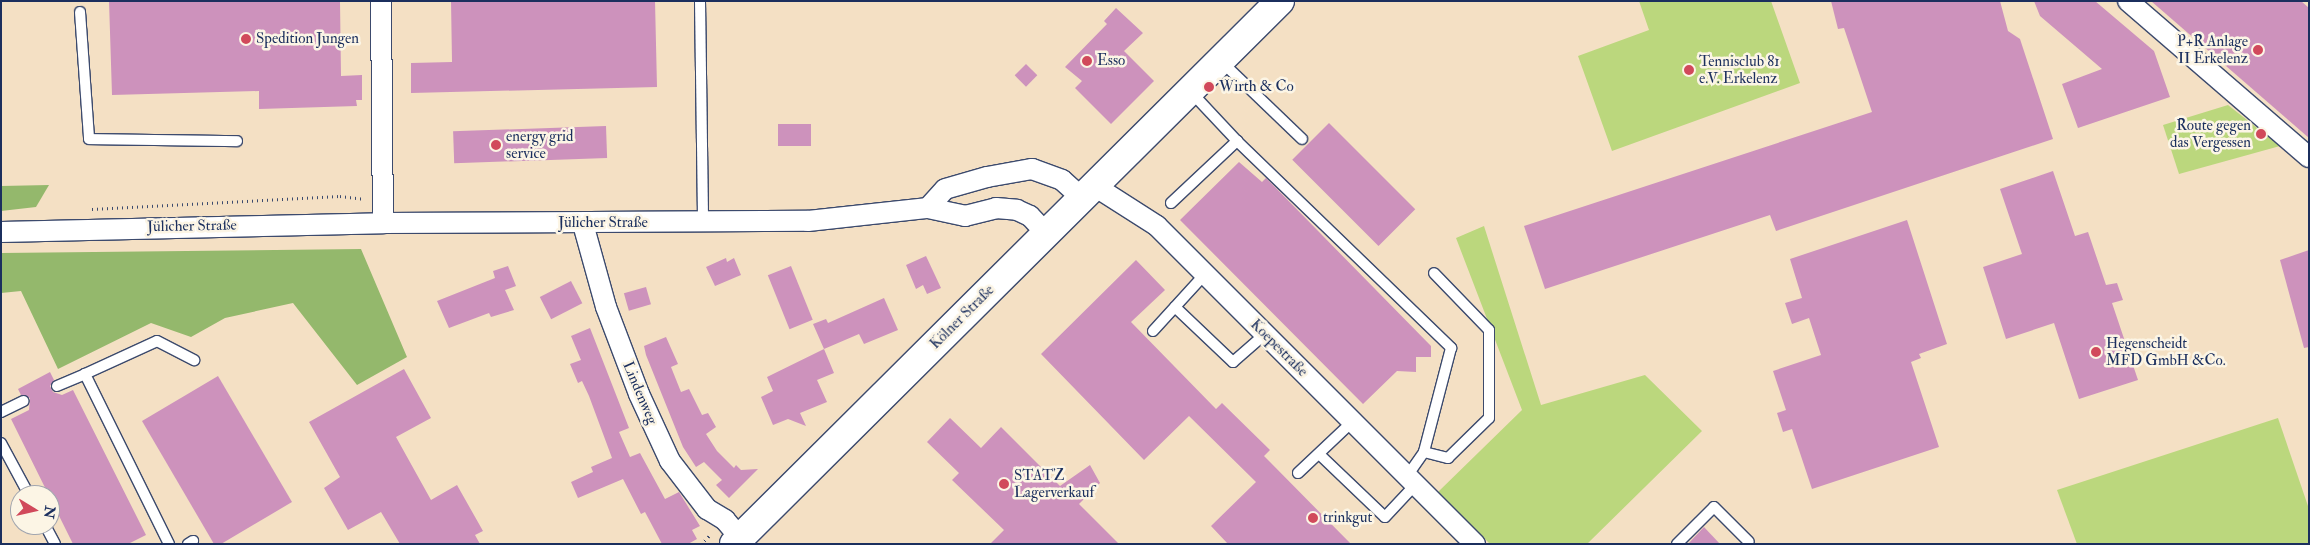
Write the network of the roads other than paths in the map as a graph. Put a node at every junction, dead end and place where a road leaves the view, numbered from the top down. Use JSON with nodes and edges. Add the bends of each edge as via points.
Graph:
{"nodes":[{"id":1,"x":381,"y":1,"type":"edge"},
{"id":2,"x":700,"y":1,"type":"edge"},
{"id":3,"x":1280,"y":1,"type":"edge"},
{"id":4,"x":2128,"y":1,"type":"edge"},
{"id":5,"x":80,"y":12,"type":"dead end"},
{"id":6,"x":1221,"y":61,"type":"junction"},
{"id":7,"x":1191,"y":92,"type":"junction"},
{"id":8,"x":1302,"y":139,"type":"dead end"},
{"id":9,"x":237,"y":141,"type":"dead end"},
{"id":10,"x":1237,"y":141,"type":"junction"},
{"id":11,"x":2309,"y":157,"type":"edge"},
{"id":12,"x":1087,"y":191,"type":"junction"},
{"id":13,"x":1171,"y":203,"type":"dead end"},
{"id":14,"x":928,"y":208,"type":"junction"},
{"id":15,"x":702,"y":222,"type":"junction"},
{"id":16,"x":384,"y":223,"type":"junction"},
{"id":17,"x":583,"y":224,"type":"junction"},
{"id":18,"x":1,"y":232,"type":"edge"},
{"id":19,"x":1046,"y":233,"type":"junction"},
{"id":20,"x":1434,"y":273,"type":"dead end"},
{"id":21,"x":1205,"y":274,"type":"junction"},
{"id":22,"x":1175,"y":307,"type":"junction"},
{"id":23,"x":1153,"y":331,"type":"dead end"},
{"id":24,"x":1265,"y":334,"type":"junction"},
{"id":25,"x":194,"y":360,"type":"dead end"},
{"id":26,"x":85,"y":374,"type":"junction"},
{"id":27,"x":57,"y":386,"type":"dead end"},
{"id":28,"x":24,"y":402,"type":"dead end"},
{"id":29,"x":1,"y":412,"type":"edge"},
{"id":30,"x":1353,"y":421,"type":"junction"},
{"id":31,"x":1,"y":443,"type":"edge"},
{"id":32,"x":1424,"y":452,"type":"junction"},
{"id":33,"x":1319,"y":454,"type":"junction"},
{"id":34,"x":1298,"y":473,"type":"dead end"},
{"id":35,"x":1411,"y":480,"type":"junction"},
{"id":36,"x":24,"y":485,"type":"edge"},
{"id":37,"x":737,"y":541,"type":"edge"},
{"id":38,"x":1748,"y":542,"type":"dead end"},
{"id":39,"x":168,"y":544,"type":"edge"},
{"id":40,"x":1475,"y":544,"type":"edge"},
{"id":41,"x":1677,"y":544,"type":"edge"}],
"edges":[{"from":1,"to":16,"type":"street"},
{"from":2,"to":15,"type":"lane"},
{"from":3,"to":6,"type":"main road","name":"Kölner Straße"},
{"from":4,"to":11,"type":"street"},
{"from":5,"to":9,"type":"lane","via":[[89,139]]},
{"from":6,"to":7,"type":"main road","name":"Kölner Straße"},
{"from":6,"to":8,"type":"lane"},
{"from":7,"to":10,"type":"lane"},
{"from":7,"to":12,"type":"main road","name":"Kölner Straße"},
{"from":10,"to":13,"type":"lane"},
{"from":10,"to":32,"type":"lane","via":[[1451,348]]},
{"from":12,"to":14,"type":"street","via":[[1032,170],[987,177],[944,189]]},
{"from":12,"to":19,"type":"main road","name":"Kölner Straße"},
{"from":12,"to":21,"type":"street","name":"Koepestraße","via":[[1157,226]]},
{"from":14,"to":15,"type":"street","name":"Jülicher Straße","via":[[808,221]]},
{"from":14,"to":19,"type":"street","name":"Jülicher Straße","via":[[965,216],[996,208],[1017,210],[1030,216]]},
{"from":15,"to":17,"type":"street","name":"Jülicher Straße"},
{"from":16,"to":17,"type":"street","name":"Jülicher Straße"},
{"from":16,"to":18,"type":"street","name":"Jülicher Straße"},
{"from":17,"to":37,"type":"street","name":"Lindenweg","via":[[606,308],[639,394],[670,461],[707,509],[725,520]]},
{"from":19,"to":37,"type":"main road","name":"Kölner Straße"},
{"from":20,"to":32,"type":"lane","via":[[1489,330],[1489,418],[1448,458]]},
{"from":21,"to":22,"type":"lane"},
{"from":21,"to":24,"type":"street","name":"Koepestraße"},
{"from":22,"to":23,"type":"lane"},
{"from":22,"to":24,"type":"lane","via":[[1233,362]]},
{"from":24,"to":30,"type":"street","name":"Koepestraße"},
{"from":25,"to":26,"type":"lane","via":[[157,341]]},
{"from":26,"to":27,"type":"lane"},
{"from":26,"to":39,"type":"lane"},
{"from":28,"to":29,"type":"lane"},
{"from":30,"to":33,"type":"lane"},
{"from":30,"to":35,"type":"street","name":"Koepestraße"},
{"from":31,"to":36,"type":"lane"},
{"from":32,"to":35,"type":"lane"},
{"from":33,"to":34,"type":"lane"},
{"from":33,"to":35,"type":"lane","via":[[1385,517]]},
{"from":35,"to":40,"type":"street","name":"Koepestraße"},
{"from":38,"to":41,"type":"lane","via":[[1714,507]]}]}
